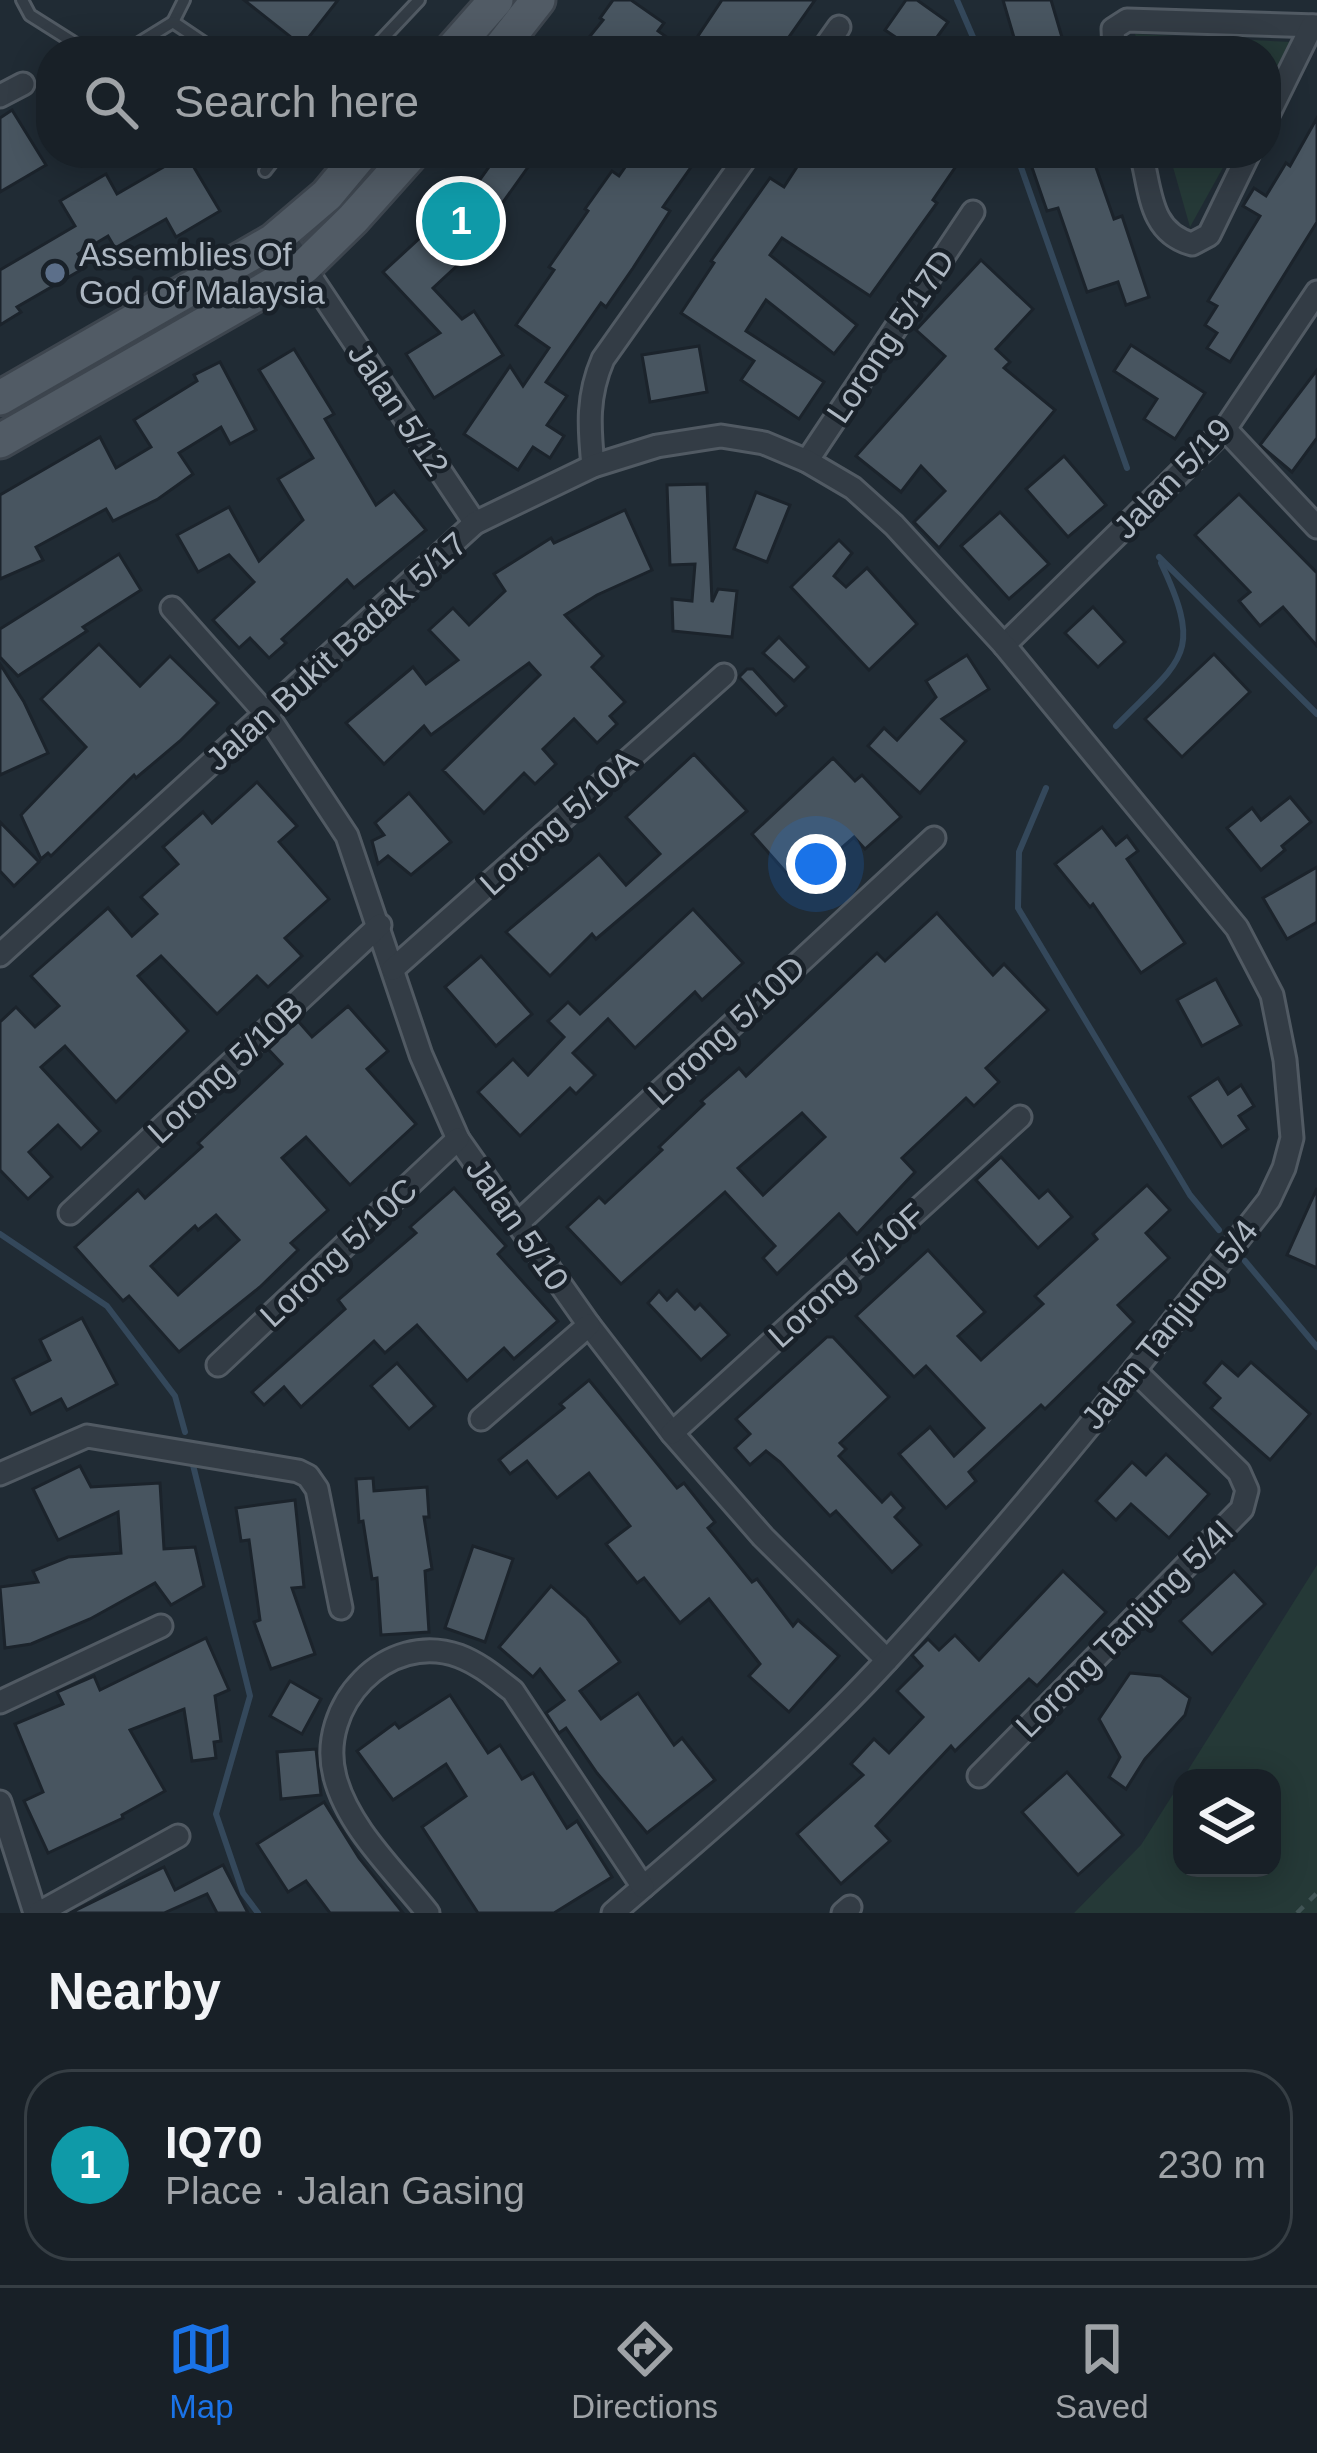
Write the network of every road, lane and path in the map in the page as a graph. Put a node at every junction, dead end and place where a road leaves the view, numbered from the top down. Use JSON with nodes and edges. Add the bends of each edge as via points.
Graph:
{"nodes":[{"id":1,"x":22,"y":0,"type":"edge"},
{"id":2,"x":184,"y":0,"type":"edge"},
{"id":3,"x":419,"y":0,"type":"edge"},
{"id":4,"x":496,"y":0,"type":"edge"},
{"id":5,"x":538,"y":0,"type":"edge"},
{"id":6,"x":173,"y":22,"type":"junction"},
{"id":7,"x":1314,"y":26,"type":"edge"},
{"id":8,"x":838,"y":27,"type":"dead end"},
{"id":9,"x":63,"y":36,"type":"edge"},
{"id":10,"x":150,"y":36,"type":"edge"},
{"id":11,"x":194,"y":36,"type":"edge"},
{"id":12,"x":385,"y":36,"type":"edge"},
{"id":13,"x":464,"y":36,"type":"edge"},
{"id":14,"x":510,"y":36,"type":"edge"},
{"id":15,"x":832,"y":36,"type":"edge"},
{"id":16,"x":1113,"y":36,"type":"edge"},
{"id":17,"x":22,"y":84,"type":"dead end"},
{"id":18,"x":1281,"y":90,"type":"edge"},
{"id":19,"x":0,"y":96,"type":"edge"},
{"id":20,"x":267,"y":168,"type":"edge"},
{"id":21,"x":348,"y":168,"type":"edge"},
{"id":22,"x":399,"y":168,"type":"edge"},
{"id":23,"x":738,"y":168,"type":"edge"},
{"id":24,"x":1145,"y":168,"type":"edge"},
{"id":25,"x":1243,"y":168,"type":"edge"},
{"id":26,"x":265,"y":171,"type":"dead end"},
{"id":27,"x":973,"y":212,"type":"dead end"},
{"id":28,"x":282,"y":234,"type":"junction"},
{"id":29,"x":304,"y":267,"type":"junction"},
{"id":30,"x":1317,"y":292,"type":"edge"},
{"id":31,"x":0,"y":398,"type":"edge"},
{"id":32,"x":1225,"y":429,"type":"junction"},
{"id":33,"x":0,"y":441,"type":"edge"},
{"id":34,"x":807,"y":461,"type":"junction"},
{"id":35,"x":592,"y":466,"type":"junction"},
{"id":36,"x":475,"y":523,"type":"junction"},
{"id":37,"x":1317,"y":527,"type":"edge"},
{"id":38,"x":172,"y":608,"type":"dead end"},
{"id":39,"x":1004,"y":645,"type":"junction"},
{"id":40,"x":724,"y":675,"type":"dead end"},
{"id":41,"x":267,"y":715,"type":"junction"},
{"id":42,"x":934,"y":838,"type":"dead end"},
{"id":43,"x":380,"y":925,"type":"junction"},
{"id":44,"x":0,"y":955,"type":"edge"},
{"id":45,"x":393,"y":969,"type":"junction"},
{"id":46,"x":1020,"y":1117,"type":"dead end"},
{"id":47,"x":1292,"y":1138,"type":"junction"},
{"id":48,"x":458,"y":1139,"type":"junction"},
{"id":49,"x":1317,"y":1146,"type":"edge"},
{"id":50,"x":70,"y":1213,"type":"dead end"},
{"id":51,"x":519,"y":1222,"type":"junction"},
{"id":52,"x":589,"y":1325,"type":"junction"},
{"id":53,"x":218,"y":1364,"type":"dead end"},
{"id":54,"x":1136,"y":1372,"type":"junction"},
{"id":55,"x":481,"y":1419,"type":"dead end"},
{"id":56,"x":672,"y":1432,"type":"junction"},
{"id":57,"x":0,"y":1474,"type":"edge"},
{"id":58,"x":341,"y":1608,"type":"dead end"},
{"id":59,"x":161,"y":1626,"type":"dead end"},
{"id":60,"x":887,"y":1660,"type":"junction"},
{"id":61,"x":0,"y":1702,"type":"edge"},
{"id":62,"x":979,"y":1776,"type":"dead end"},
{"id":63,"x":0,"y":1802,"type":"edge"},
{"id":64,"x":178,"y":1835,"type":"dead end"},
{"id":65,"x":643,"y":1887,"type":"junction"},
{"id":66,"x":1317,"y":1893,"type":"edge"},
{"id":67,"x":37,"y":1913,"type":"edge"},
{"id":68,"x":428,"y":1913,"type":"edge"},
{"id":69,"x":613,"y":1913,"type":"edge"},
{"id":70,"x":1297,"y":1913,"type":"edge"}],
"edges":[{"from":1,"to":9,"type":"lane","via":[[30,15]]},
{"from":2,"to":6,"type":"lane"},
{"from":3,"to":12,"type":"lane"},
{"from":4,"to":13,"type":"main road"},
{"from":5,"to":14,"type":"main road"},
{"from":6,"to":10,"type":"lane"},
{"from":6,"to":11,"type":"lane"},
{"from":7,"to":16,"type":"street","via":[[1127,20]]},
{"from":7,"to":18,"type":"street"},
{"from":8,"to":15,"type":"street"},
{"from":17,"to":19,"type":"street"},
{"from":20,"to":26,"type":"lane"},
{"from":21,"to":28,"type":"main road"},
{"from":22,"to":29,"type":"main road"},
{"from":23,"to":35,"type":"street","via":[[603,359],[588,412]]},
{"from":24,"to":25,"type":"street","via":[[1160,223],[1192,244],[1210,235]]},
{"from":27,"to":34,"type":"street","name":"Lorong 5/17D"},
{"from":28,"to":29,"type":"street","name":"Jalan 5/12"},
{"from":28,"to":31,"type":"main road"},
{"from":29,"to":33,"type":"main road"},
{"from":29,"to":36,"type":"street","name":"Jalan 5/12"},
{"from":30,"to":32,"type":"street","name":"Jalan 5/19"},
{"from":32,"to":37,"type":"street"},
{"from":32,"to":39,"type":"street","name":"Jalan 5/19"},
{"from":34,"to":35,"type":"street","name":"Jalan Bukit Badak 5/17","via":[[721,436]]},
{"from":34,"to":39,"type":"street","name":"Jalan Bukit Badak 5/17","via":[[894,525]]},
{"from":35,"to":36,"type":"street","name":"Jalan Bukit Badak 5/17"},
{"from":36,"to":41,"type":"street","name":"Jalan Bukit Badak 5/17"},
{"from":38,"to":41,"type":"street","name":"Jalan 5/10"},
{"from":39,"to":47,"type":"street","name":"Jalan Tanjung 5/4","via":[[1237,928],[1281,1027]]},
{"from":40,"to":45,"type":"street","name":"Lorong 5/10A"},
{"from":41,"to":43,"type":"street","name":"Jalan 5/10","via":[[346,836]]},
{"from":41,"to":44,"type":"street","name":"Jalan Bukit Badak 5/17"},
{"from":42,"to":51,"type":"street","name":"Lorong 5/10D"},
{"from":43,"to":45,"type":"street","name":"Jalan 5/10"},
{"from":43,"to":50,"type":"street","name":"Lorong 5/10B"},
{"from":45,"to":48,"type":"street","name":"Jalan 5/10"},
{"from":46,"to":56,"type":"street","name":"Lorong 5/10F"},
{"from":47,"to":49,"type":"street"},
{"from":47,"to":54,"type":"street","name":"Jalan Tanjung 5/4","via":[[1269,1200]]},
{"from":48,"to":51,"type":"street","name":"Jalan 5/10"},
{"from":48,"to":53,"type":"street","name":"Lorong 5/10C"},
{"from":51,"to":52,"type":"street","name":"Jalan 5/10"},
{"from":52,"to":55,"type":"street"},
{"from":52,"to":56,"type":"street","name":"Jalan 5/10"},
{"from":54,"to":60,"type":"street","name":"Jalan Tanjung 5/4"},
{"from":54,"to":62,"type":"street","name":"Lorong Tanjung 5/4I","via":[[1239,1472],[1247,1490],[1242,1509]]},
{"from":56,"to":60,"type":"street","name":"Jalan 5/10"},
{"from":57,"to":58,"type":"street","via":[[87,1436],[298,1471],[317,1489]]},
{"from":59,"to":61,"type":"street"},
{"from":60,"to":65,"type":"street","name":"Jalan Tanjung 5/4"},
{"from":63,"to":67,"type":"street"},
{"from":64,"to":67,"type":"street"},
{"from":65,"to":68,"type":"street","via":[[513,1691],[456,1655],[399,1655],[350,1694],[338,1713],[332,1760],[352,1814]]},
{"from":65,"to":69,"type":"street","name":"Jalan Tanjung 5/4"},
{"from":66,"to":70,"type":"path"}]}
